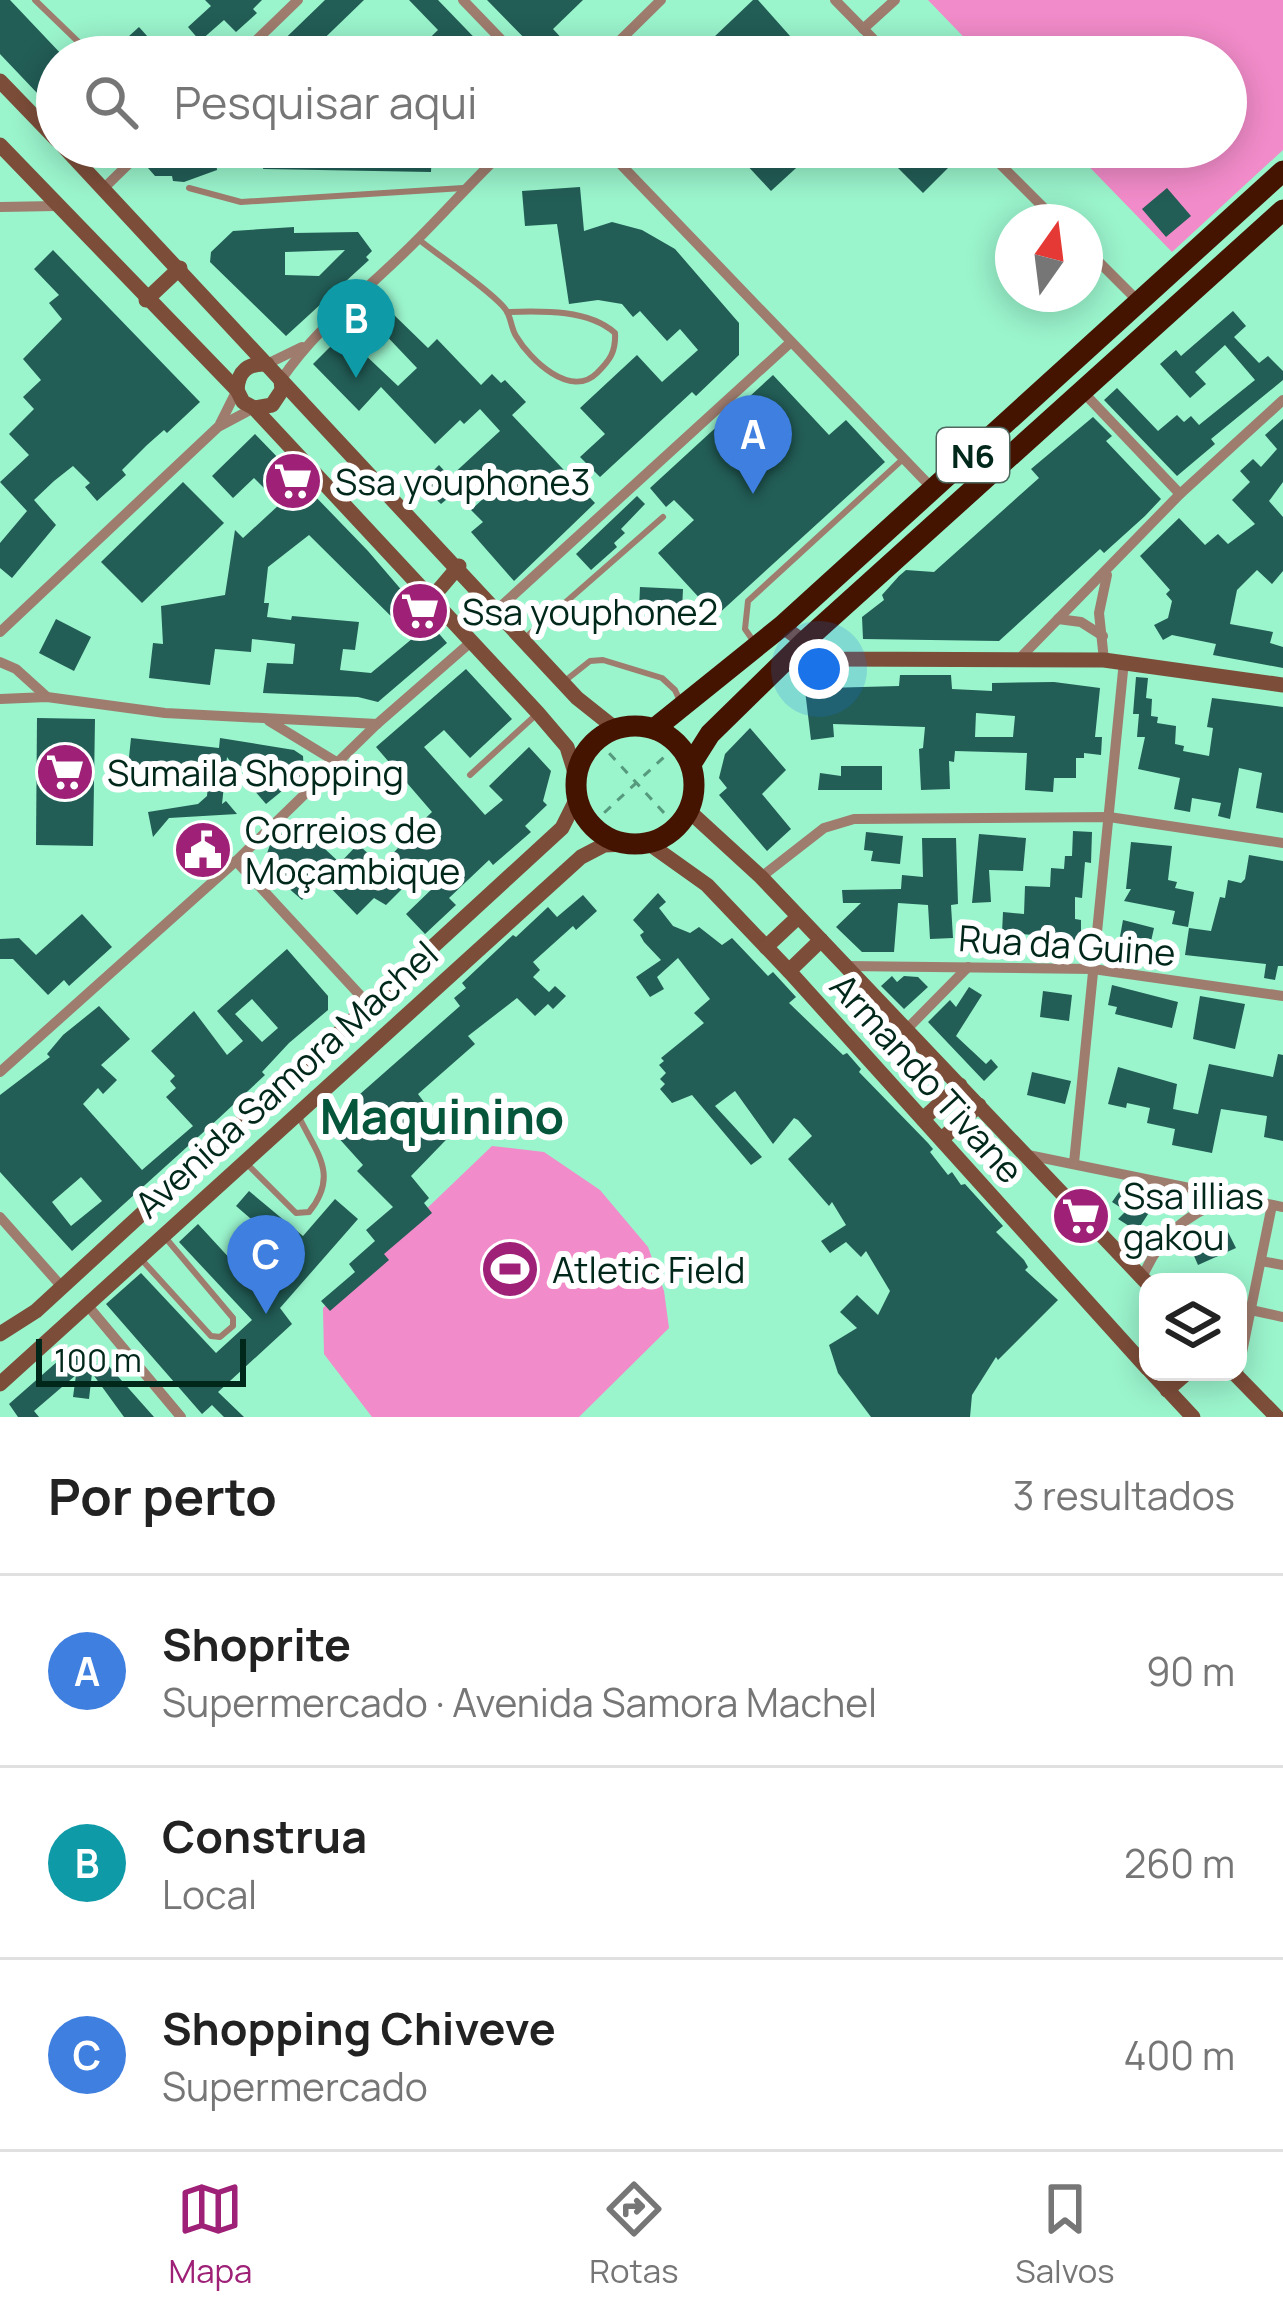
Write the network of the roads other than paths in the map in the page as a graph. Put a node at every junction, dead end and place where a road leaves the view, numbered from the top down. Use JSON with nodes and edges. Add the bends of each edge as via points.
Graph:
{"nodes":[{"id":1,"x":35,"y":0,"type":"edge"},
{"id":2,"x":298,"y":0,"type":"edge"},
{"id":3,"x":464,"y":0,"type":"edge"},
{"id":4,"x":661,"y":0,"type":"edge"},
{"id":5,"x":835,"y":0,"type":"edge"},
{"id":6,"x":895,"y":0,"type":"edge"},
{"id":7,"x":863,"y":29,"type":"junction"},
{"id":8,"x":72,"y":36,"type":"edge"},
{"id":9,"x":261,"y":36,"type":"edge"},
{"id":10,"x":498,"y":36,"type":"edge"},
{"id":11,"x":624,"y":36,"type":"edge"},
{"id":12,"x":870,"y":36,"type":"edge"},
{"id":13,"x":4,"y":91,"type":"edge"},
{"id":14,"x":36,"y":121,"type":"edge"},
{"id":15,"x":0,"y":145,"type":"edge"},
{"id":16,"x":84,"y":168,"type":"edge"},
{"id":17,"x":124,"y":168,"type":"edge"},
{"id":18,"x":485,"y":168,"type":"edge"},
{"id":19,"x":624,"y":168,"type":"edge"},
{"id":20,"x":1003,"y":168,"type":"edge"},
{"id":21,"x":1283,"y":171,"type":"edge"},
{"id":22,"x":104,"y":188,"type":"junction"},
{"id":23,"x":189,"y":188,"type":"dead end"},
{"id":24,"x":464,"y":188,"type":"junction"},
{"id":25,"x":1040,"y":204,"type":"edge"},
{"id":26,"x":56,"y":206,"type":"junction"},
{"id":27,"x":0,"y":207,"type":"edge"},
{"id":28,"x":1283,"y":210,"type":"edge"},
{"id":29,"x":418,"y":239,"type":"junction"},
{"id":30,"x":1103,"y":266,"type":"edge"},
{"id":31,"x":180,"y":268,"type":"junction"},
{"id":32,"x":1159,"y":285,"type":"junction"},
{"id":33,"x":146,"y":300,"type":"junction"},
{"id":34,"x":1140,"y":303,"type":"junction"},
{"id":35,"x":1179,"y":304,"type":"junction"},
{"id":36,"x":507,"y":312,"type":"junction"},
{"id":37,"x":1113,"y":327,"type":"junction"},
{"id":38,"x":791,"y":342,"type":"junction"},
{"id":39,"x":305,"y":345,"type":"junction"},
{"id":40,"x":1132,"y":346,"type":"junction"},
{"id":41,"x":267,"y":364,"type":"junction"},
{"id":42,"x":281,"y":380,"type":"junction"},
{"id":43,"x":237,"y":391,"type":"junction"},
{"id":44,"x":1083,"y":392,"type":"junction"},
{"id":45,"x":1283,"y":400,"type":"edge"},
{"id":46,"x":254,"y":408,"type":"junction"},
{"id":47,"x":218,"y":427,"type":"junction"},
{"id":48,"x":995,"y":434,"type":"junction"},
{"id":49,"x":1014,"y":454,"type":"junction"},
{"id":50,"x":903,"y":459,"type":"junction"},
{"id":51,"x":934,"y":490,"type":"junction"},
{"id":52,"x":1180,"y":494,"type":"junction"},
{"id":53,"x":663,"y":517,"type":"dead end"},
{"id":54,"x":881,"y":538,"type":"junction"},
{"id":55,"x":898,"y":558,"type":"junction"},
{"id":56,"x":459,"y":566,"type":"junction"},
{"id":57,"x":1108,"y":571,"type":"junction"},
{"id":58,"x":430,"y":599,"type":"junction"},
{"id":59,"x":498,"y":609,"type":"junction"},
{"id":60,"x":1058,"y":619,"type":"junction"},
{"id":61,"x":782,"y":626,"type":"junction"},
{"id":62,"x":3,"y":630,"type":"edge"},
{"id":63,"x":1103,"y":636,"type":"junction"},
{"id":64,"x":524,"y":638,"type":"junction"},
{"id":65,"x":471,"y":641,"type":"junction"},
{"id":66,"x":805,"y":641,"type":"junction"},
{"id":67,"x":0,"y":643,"type":"edge"},
{"id":68,"x":758,"y":648,"type":"junction"},
{"id":69,"x":1018,"y":660,"type":"junction"},
{"id":70,"x":1104,"y":660,"type":"junction"},
{"id":71,"x":1124,"y":661,"type":"junction"},
{"id":72,"x":0,"y":662,"type":"edge"},
{"id":73,"x":563,"y":682,"type":"junction"},
{"id":74,"x":1283,"y":685,"type":"edge"},
{"id":75,"x":47,"y":697,"type":"junction"},
{"id":76,"x":0,"y":699,"type":"edge"},
{"id":77,"x":683,"y":708,"type":"junction"},
{"id":78,"x":538,"y":713,"type":"junction"},
{"id":79,"x":265,"y":718,"type":"junction"},
{"id":80,"x":377,"y":724,"type":"junction"},
{"id":81,"x":655,"y":729,"type":"junction"},
{"id":82,"x":606,"y":734,"type":"junction"},
{"id":83,"x":684,"y":754,"type":"junction"},
{"id":84,"x":338,"y":763,"type":"junction"},
{"id":85,"x":470,"y":775,"type":"dead end"},
{"id":86,"x":577,"y":787,"type":"junction"},
{"id":87,"x":1109,"y":817,"type":"junction"},
{"id":88,"x":683,"y":819,"type":"junction"},
{"id":89,"x":637,"y":843,"type":"junction"},
{"id":90,"x":1283,"y":843,"type":"edge"},
{"id":91,"x":236,"y":861,"type":"junction"},
{"id":92,"x":761,"y":877,"type":"junction"},
{"id":93,"x":798,"y":917,"type":"junction"},
{"id":94,"x":821,"y":940,"type":"junction"},
{"id":95,"x":766,"y":946,"type":"junction"},
{"id":96,"x":845,"y":966,"type":"junction"},
{"id":97,"x":968,"y":968,"type":"junction"},
{"id":98,"x":1093,"y":969,"type":"junction"},
{"id":99,"x":789,"y":971,"type":"junction"},
{"id":100,"x":1283,"y":996,"type":"edge"},
{"id":101,"x":370,"y":1006,"type":"junction"},
{"id":102,"x":906,"y":1030,"type":"junction"},
{"id":103,"x":1,"y":1070,"type":"edge"},
{"id":104,"x":959,"y":1085,"type":"junction"},
{"id":105,"x":979,"y":1106,"type":"junction"},
{"id":106,"x":298,"y":1113,"type":"junction"},
{"id":107,"x":922,"y":1119,"type":"junction"},
{"id":108,"x":941,"y":1139,"type":"junction"},
{"id":109,"x":1026,"y":1154,"type":"junction"},
{"id":110,"x":244,"y":1162,"type":"junction"},
{"id":111,"x":1074,"y":1163,"type":"junction"},
{"id":112,"x":1231,"y":1197,"type":"junction"},
{"id":113,"x":1278,"y":1206,"type":"edge"},
{"id":114,"x":2,"y":1222,"type":"edge"},
{"id":115,"x":163,"y":1234,"type":"junction"},
{"id":116,"x":139,"y":1256,"type":"junction"},
{"id":117,"x":1261,"y":1261,"type":"junction"},
{"id":118,"x":1283,"y":1265,"type":"edge"},
{"id":119,"x":1147,"y":1273,"type":"edge"},
{"id":120,"x":1139,"y":1275,"type":"edge"},
{"id":121,"x":62,"y":1287,"type":"junction"},
{"id":122,"x":88,"y":1306,"type":"junction"},
{"id":123,"x":1251,"y":1310,"type":"junction"},
{"id":124,"x":1283,"y":1317,"type":"edge"},
{"id":125,"x":1247,"y":1326,"type":"edge"},
{"id":126,"x":0,"y":1334,"type":"edge"},
{"id":127,"x":1139,"y":1358,"type":"edge"},
{"id":128,"x":1159,"y":1381,"type":"edge"},
{"id":129,"x":1177,"y":1381,"type":"edge"},
{"id":130,"x":1242,"y":1381,"type":"edge"},
{"id":131,"x":0,"y":1384,"type":"edge"},
{"id":132,"x":1167,"y":1390,"type":"junction"},
{"id":133,"x":181,"y":1417,"type":"edge"},
{"id":134,"x":1193,"y":1417,"type":"edge"},
{"id":135,"x":1277,"y":1417,"type":"edge"}],
"edges":[{"from":1,"to":8,"type":"lane"},
{"from":2,"to":9,"type":"street"},
{"from":3,"to":10,"type":"street"},
{"from":4,"to":11,"type":"street"},
{"from":5,"to":7,"type":"street"},
{"from":6,"to":7,"type":"street"},
{"from":7,"to":12,"type":"street"},
{"from":13,"to":14,"type":"street"},
{"from":15,"to":26,"type":"street"},
{"from":16,"to":22,"type":"street"},
{"from":17,"to":22,"type":"street"},
{"from":18,"to":24,"type":"street"},
{"from":19,"to":38,"type":"street"},
{"from":20,"to":25,"type":"street"},
{"from":21,"to":32,"type":"highway","number":"N6"},
{"from":22,"to":31,"type":"street"},
{"from":23,"to":24,"type":"lane","via":[[241,202]]},
{"from":24,"to":29,"type":"street"},
{"from":26,"to":27,"type":"street"},
{"from":26,"to":33,"type":"street"},
{"from":28,"to":35,"type":"highway","number":"N6"},
{"from":29,"to":36,"type":"lane"},
{"from":29,"to":39,"type":"street"},
{"from":30,"to":34,"type":"street"},
{"from":31,"to":33,"type":"street"},
{"from":31,"to":41,"type":"street"},
{"from":32,"to":34,"type":"highway","number":"N6"},
{"from":32,"to":35,"type":"highway"},
{"from":33,"to":43,"type":"street"},
{"from":34,"to":37,"type":"highway","number":"N6"},
{"from":35,"to":40,"type":"highway","number":"N6"},
{"from":36,"to":36,"type":"lane","via":[[603,322],[616,347],[591,380],[563,381],[519,342]]},
{"from":37,"to":40,"type":"highway"},
{"from":37,"to":48,"type":"highway","number":"N6"},
{"from":38,"to":50,"type":"street"},
{"from":38,"to":59,"type":"street"},
{"from":39,"to":41,"type":"street"},
{"from":39,"to":42,"type":"street"},
{"from":40,"to":44,"type":"highway","number":"N6"},
{"from":41,"to":42,"type":"street"},
{"from":41,"to":43,"type":"street","via":[[244,369]]},
{"from":42,"to":46,"type":"street","via":[[272,405]]},
{"from":42,"to":56,"type":"street"},
{"from":43,"to":46,"type":"street"},
{"from":43,"to":47,"type":"street"},
{"from":44,"to":49,"type":"highway","number":"N6"},
{"from":44,"to":52,"type":"street"},
{"from":45,"to":52,"type":"street"},
{"from":46,"to":47,"type":"street"},
{"from":46,"to":58,"type":"street"},
{"from":47,"to":62,"type":"street"},
{"from":48,"to":49,"type":"highway"},
{"from":48,"to":51,"type":"highway","number":"N6"},
{"from":49,"to":55,"type":"highway","number":"N6"},
{"from":50,"to":51,"type":"street"},
{"from":50,"to":68,"type":"lane","via":[[748,601],[745,629]]},
{"from":51,"to":54,"type":"highway","number":"N6"},
{"from":52,"to":57,"type":"street"},
{"from":53,"to":64,"type":"lane"},
{"from":54,"to":55,"type":"highway"},
{"from":54,"to":61,"type":"highway","number":"N6"},
{"from":55,"to":66,"type":"highway","number":"N6"},
{"from":56,"to":58,"type":"street"},
{"from":56,"to":59,"type":"street"},
{"from":57,"to":60,"type":"street"},
{"from":57,"to":63,"type":"street"},
{"from":58,"to":65,"type":"street"},
{"from":59,"to":64,"type":"street"},
{"from":60,"to":63,"type":"street"},
{"from":60,"to":69,"type":"street"},
{"from":61,"to":66,"type":"street"},
{"from":61,"to":68,"type":"highway","number":"N6"},
{"from":62,"to":67,"type":"street"},
{"from":63,"to":70,"type":"street"},
{"from":64,"to":73,"type":"street"},
{"from":65,"to":78,"type":"street"},
{"from":65,"to":80,"type":"street"},
{"from":66,"to":69,"type":"street","via":[[820,654],[865,662]]},
{"from":66,"to":83,"type":"highway","number":"N6"},
{"from":68,"to":77,"type":"highway","number":"N6"},
{"from":69,"to":70,"type":"street"},
{"from":70,"to":71,"type":"street"},
{"from":71,"to":74,"type":"street"},
{"from":71,"to":87,"type":"street"},
{"from":72,"to":75,"type":"street"},
{"from":73,"to":77,"type":"lane","via":[[603,660],[662,678]]},
{"from":73,"to":82,"type":"street"},
{"from":75,"to":76,"type":"street"},
{"from":75,"to":79,"type":"street"},
{"from":77,"to":81,"type":"highway","number":"N6"},
{"from":78,"to":85,"type":"lane"},
{"from":78,"to":86,"type":"street","via":[[567,747]]},
{"from":79,"to":80,"type":"street"},
{"from":79,"to":84,"type":"street"},
{"from":80,"to":84,"type":"street"},
{"from":81,"to":82,"type":"highway"},
{"from":81,"to":83,"type":"highway"},
{"from":82,"to":86,"type":"highway","via":[[580,763]]},
{"from":83,"to":88,"type":"highway","via":[[694,788]]},
{"from":84,"to":91,"type":"street"},
{"from":86,"to":89,"type":"highway","via":[[591,824]]},
{"from":86,"to":101,"type":"street","name":"Avenida Samora Machel","via":[[562,828]]},
{"from":87,"to":90,"type":"street"},
{"from":87,"to":92,"type":"street","via":[[854,819],[824,828]]},
{"from":87,"to":98,"type":"street"},
{"from":88,"to":89,"type":"highway"},
{"from":88,"to":92,"type":"street","name":"Armando Tivane"},
{"from":89,"to":95,"type":"street","name":"Armando Tivane","via":[[706,885]]},
{"from":89,"to":106,"type":"street","name":"Avenida Samora Machel","via":[[580,857]]},
{"from":91,"to":101,"type":"street"},
{"from":91,"to":103,"type":"street"},
{"from":92,"to":93,"type":"street","name":"Armando Tivane"},
{"from":93,"to":94,"type":"street","name":"Armando Tivane"},
{"from":93,"to":95,"type":"street"},
{"from":94,"to":96,"type":"street","name":"Armando Tivane"},
{"from":94,"to":99,"type":"street"},
{"from":95,"to":99,"type":"street","name":"Armando Tivane"},
{"from":96,"to":97,"type":"street","name":"Rua da Guine"},
{"from":96,"to":102,"type":"street","name":"Armando Tivane"},
{"from":97,"to":98,"type":"street","name":"Rua da Guine"},
{"from":97,"to":102,"type":"street"},
{"from":98,"to":100,"type":"street","name":"Rua da Guine"},
{"from":98,"to":111,"type":"street"},
{"from":99,"to":107,"type":"street","name":"Armando Tivane"},
{"from":101,"to":121,"type":"street","name":"Avenida Samora Machel"},
{"from":102,"to":104,"type":"street","name":"Armando Tivane"},
{"from":104,"to":105,"type":"street","name":"Armando Tivane"},
{"from":104,"to":107,"type":"street"},
{"from":105,"to":108,"type":"street"},
{"from":105,"to":109,"type":"street","name":"Armando Tivane"},
{"from":106,"to":110,"type":"street","name":"Avenida Samora Machel"},
{"from":106,"to":110,"type":"lane","via":[[327,1175],[309,1212],[284,1205]]},
{"from":107,"to":108,"type":"street","name":"Armando Tivane"},
{"from":108,"to":127,"type":"street","name":"Armando Tivane"},
{"from":109,"to":111,"type":"street"},
{"from":109,"to":120,"type":"street","name":"Armando Tivane"},
{"from":110,"to":115,"type":"street","name":"Avenida Samora Machel"},
{"from":111,"to":112,"type":"street"},
{"from":112,"to":113,"type":"street"},
{"from":112,"to":119,"type":"street","via":[[1168,1231]]},
{"from":113,"to":117,"type":"street"},
{"from":114,"to":121,"type":"street"},
{"from":115,"to":116,"type":"street","name":"Avenida Samora Machel"},
{"from":115,"to":116,"type":"lane","via":[[233,1326],[212,1336]]},
{"from":116,"to":122,"type":"street","name":"Avenida Samora Machel"},
{"from":117,"to":118,"type":"street"},
{"from":117,"to":123,"type":"street"},
{"from":121,"to":126,"type":"street","name":"Avenida Samora Machel"},
{"from":122,"to":131,"type":"street","name":"Avenida Samora Machel"},
{"from":122,"to":133,"type":"street"},
{"from":123,"to":124,"type":"street"},
{"from":123,"to":125,"type":"street"},
{"from":128,"to":132,"type":"street","name":"Armando Tivane"},
{"from":129,"to":132,"type":"street"},
{"from":130,"to":135,"type":"street"},
{"from":132,"to":134,"type":"street","name":"Armando Tivane"}]}
